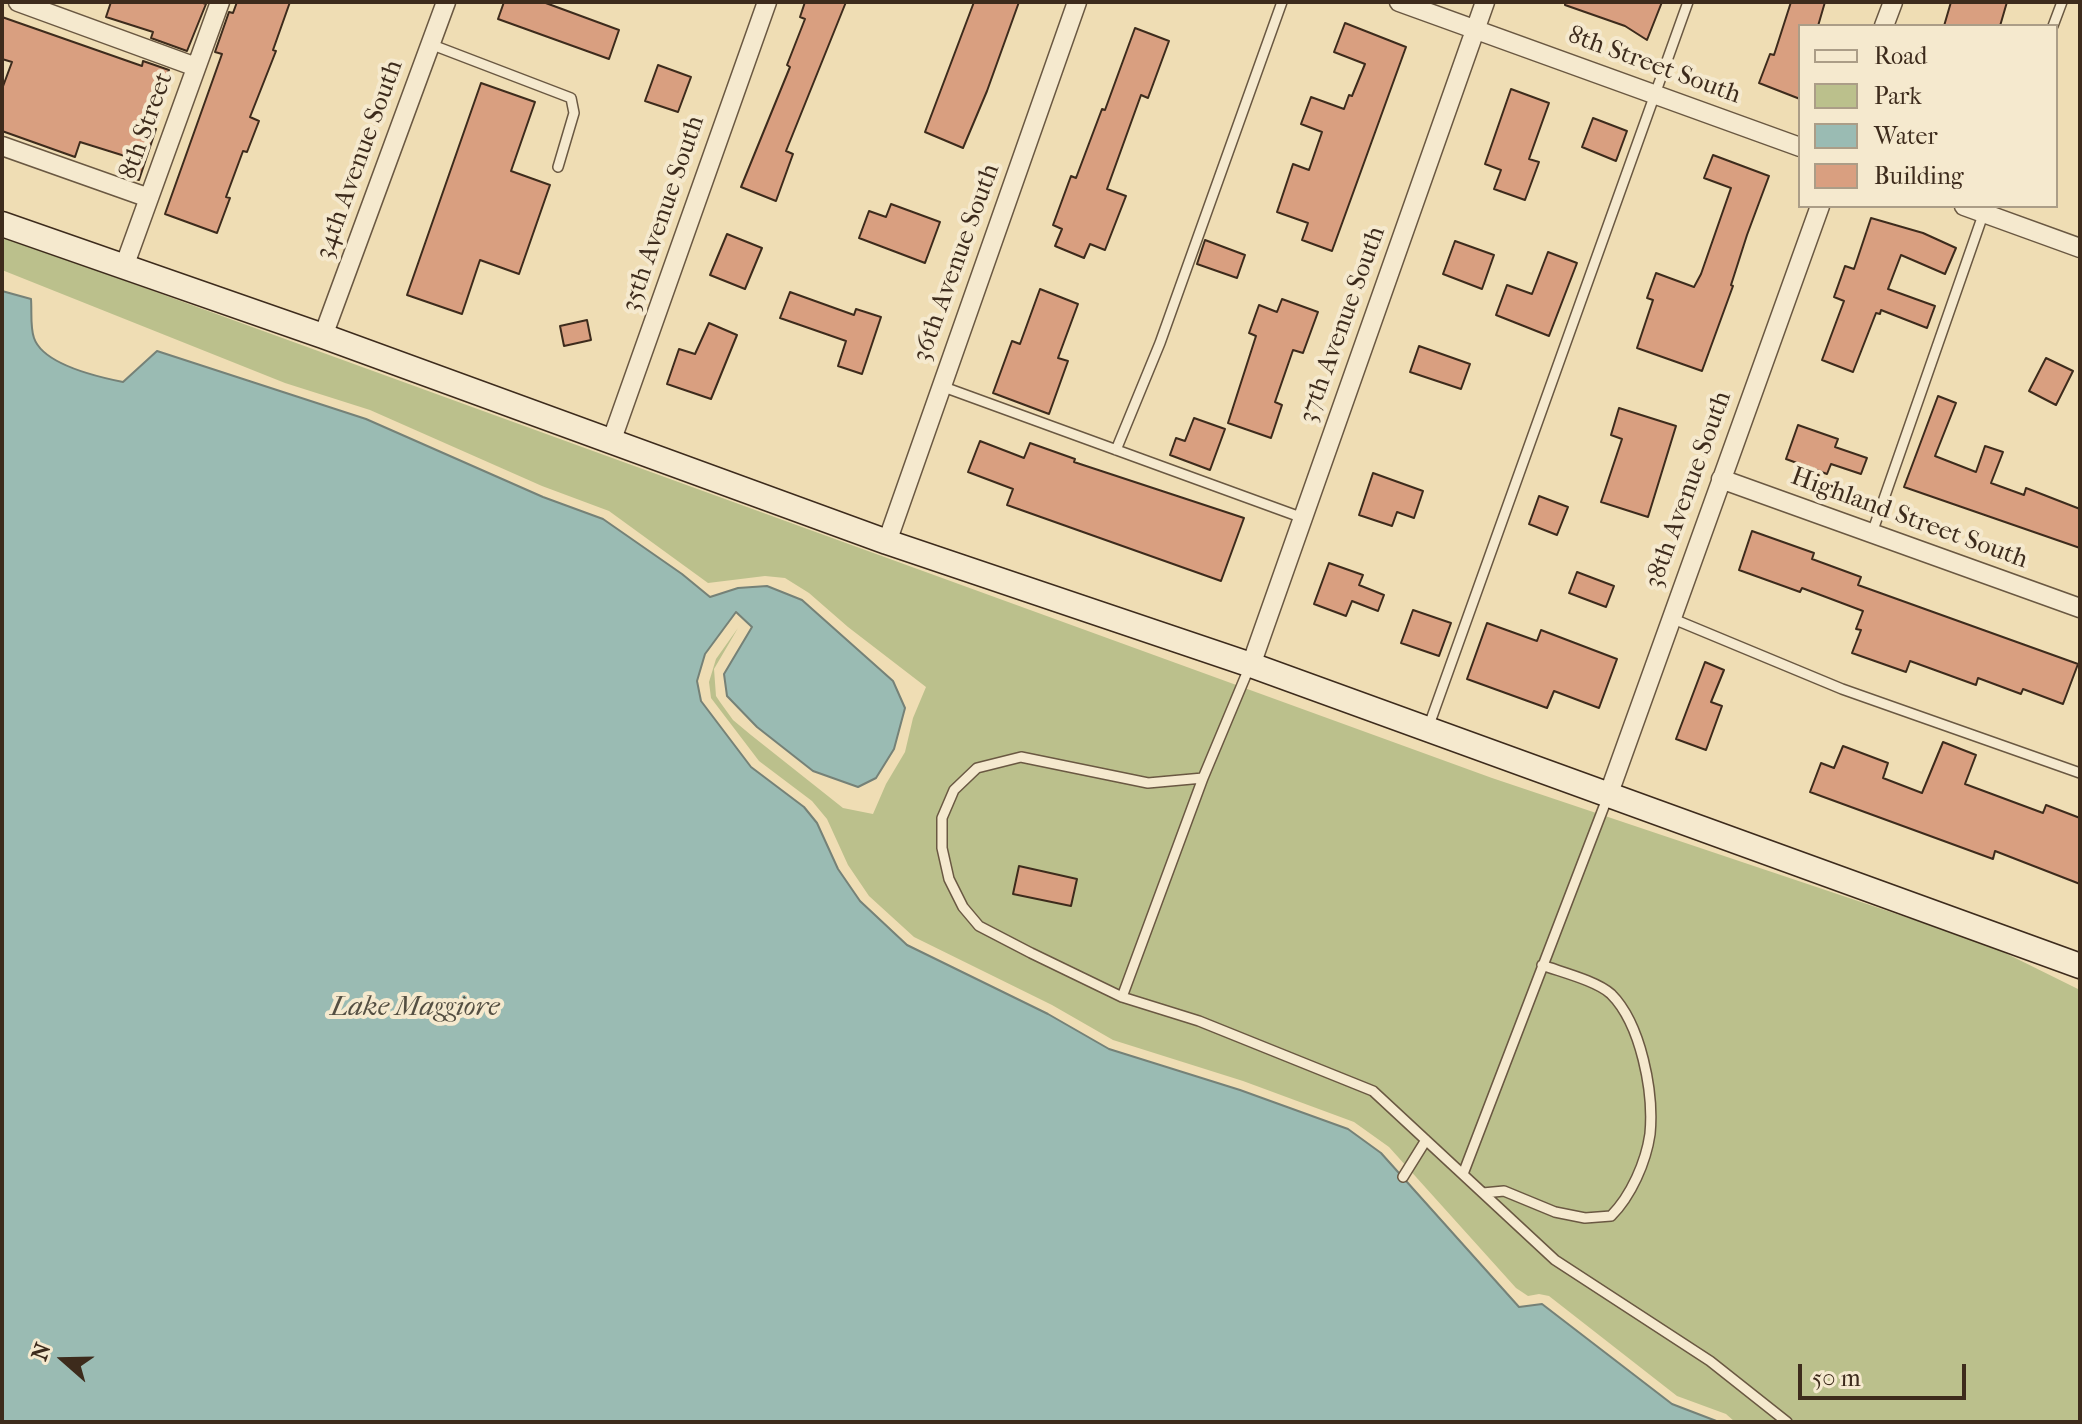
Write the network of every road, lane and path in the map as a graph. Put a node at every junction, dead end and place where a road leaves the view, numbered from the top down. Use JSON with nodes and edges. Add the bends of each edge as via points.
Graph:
{"nodes":[{"id":1,"x":18,"y":2,"type":"edge"},
{"id":2,"x":220,"y":2,"type":"edge"},
{"id":3,"x":446,"y":2,"type":"edge"},
{"id":4,"x":767,"y":2,"type":"edge"},
{"id":5,"x":1077,"y":2,"type":"edge"},
{"id":6,"x":1282,"y":2,"type":"edge"},
{"id":7,"x":1399,"y":2,"type":"edge"},
{"id":8,"x":1485,"y":2,"type":"edge"},
{"id":9,"x":1688,"y":2,"type":"edge"},
{"id":10,"x":1893,"y":2,"type":"edge"},
{"id":11,"x":2062,"y":2,"type":"edge"},
{"id":12,"x":1885,"y":24,"type":"edge"},
{"id":13,"x":2054,"y":24,"type":"edge"},
{"id":14,"x":1476,"y":29,"type":"junction"},
{"id":15,"x":430,"y":44,"type":"junction"},
{"id":16,"x":196,"y":67,"type":"junction"},
{"id":17,"x":1656,"y":95,"type":"junction"},
{"id":18,"x":2,"y":146,"type":"edge"},
{"id":19,"x":1798,"y":146,"type":"edge"},
{"id":20,"x":558,"y":167,"type":"dead end"},
{"id":21,"x":149,"y":198,"type":"junction"},
{"id":22,"x":1819,"y":208,"type":"edge"},
{"id":23,"x":1985,"y":210,"type":"edge"},
{"id":24,"x":2,"y":224,"type":"edge"},
{"id":25,"x":2080,"y":248,"type":"edge"},
{"id":26,"x":124,"y":267,"type":"junction"},
{"id":27,"x":323,"y":336,"type":"junction"},
{"id":28,"x":941,"y":386,"type":"junction"},
{"id":29,"x":611,"y":442,"type":"junction"},
{"id":30,"x":1116,"y":450,"type":"junction"},
{"id":31,"x":1721,"y":479,"type":"junction"},
{"id":32,"x":1303,"y":518,"type":"junction"},
{"id":33,"x":1872,"y":533,"type":"junction"},
{"id":34,"x":887,"y":542,"type":"junction"},
{"id":35,"x":2080,"y":608,"type":"edge"},
{"id":36,"x":1671,"y":618,"type":"junction"},
{"id":37,"x":1251,"y":665,"type":"junction"},
{"id":38,"x":1428,"y":728,"type":"junction"},
{"id":39,"x":2080,"y":773,"type":"edge"},
{"id":40,"x":1203,"y":778,"type":"junction"},
{"id":41,"x":1609,"y":793,"type":"junction"},
{"id":42,"x":1542,"y":965,"type":"junction"},
{"id":43,"x":2080,"y":966,"type":"edge"},
{"id":44,"x":1122,"y":997,"type":"junction"},
{"id":45,"x":1426,"y":1140,"type":"junction"},
{"id":46,"x":1463,"y":1174,"type":"junction"},
{"id":47,"x":1403,"y":1177,"type":"dead end"},
{"id":48,"x":1483,"y":1193,"type":"junction"},
{"id":49,"x":1787,"y":1422,"type":"edge"}],
"edges":[{"from":1,"to":16,"type":"street"},
{"from":2,"to":16,"type":"street","name":"8th Street"},
{"from":3,"to":15,"type":"street","name":"34th Avenue South"},
{"from":4,"to":29,"type":"street","name":"35th Avenue South"},
{"from":5,"to":28,"type":"street","name":"36th Avenue South"},
{"from":6,"to":30,"type":"lane","via":[[1160,343]]},
{"from":7,"to":14,"type":"street","name":"8th Street South"},
{"from":8,"to":14,"type":"street","name":"37th Avenue South"},
{"from":9,"to":17,"type":"lane"},
{"from":10,"to":12,"type":"street"},
{"from":11,"to":13,"type":"lane"},
{"from":14,"to":17,"type":"street","name":"8th Street South"},
{"from":14,"to":32,"type":"street","name":"37th Avenue South"},
{"from":15,"to":20,"type":"lane","via":[[571,98],[574,113]]},
{"from":15,"to":27,"type":"street","name":"34th Avenue South"},
{"from":16,"to":21,"type":"street","name":"8th Street"},
{"from":17,"to":19,"type":"street","name":"8th Street South"},
{"from":17,"to":38,"type":"lane"},
{"from":18,"to":21,"type":"street"},
{"from":21,"to":26,"type":"street","name":"8th Street"},
{"from":22,"to":31,"type":"street","name":"38th Avenue South"},
{"from":23,"to":25,"type":"street"},
{"from":23,"to":33,"type":"lane"},
{"from":24,"to":26,"type":"main road"},
{"from":26,"to":27,"type":"main road"},
{"from":27,"to":29,"type":"main road"},
{"from":28,"to":30,"type":"lane"},
{"from":28,"to":34,"type":"street","name":"36th Avenue South"},
{"from":29,"to":34,"type":"main road"},
{"from":30,"to":32,"type":"lane"},
{"from":31,"to":33,"type":"street","name":"Highland Street South"},
{"from":31,"to":36,"type":"street","name":"38th Avenue South"},
{"from":32,"to":37,"type":"street","name":"37th Avenue South"},
{"from":33,"to":35,"type":"street","name":"Highland Street South"},
{"from":34,"to":37,"type":"main road"},
{"from":36,"to":39,"type":"lane","via":[[1842,689]]},
{"from":36,"to":41,"type":"street","name":"38th Avenue South"},
{"from":37,"to":38,"type":"main road"},
{"from":37,"to":40,"type":"lane"},
{"from":38,"to":41,"type":"main road"},
{"from":40,"to":44,"type":"lane"},
{"from":40,"to":44,"type":"lane","via":[[1148,783],[1021,757],[977,768],[954,790],[942,818],[949,879],[979,926]]},
{"from":41,"to":42,"type":"lane"},
{"from":41,"to":43,"type":"main road"},
{"from":42,"to":46,"type":"lane"},
{"from":42,"to":48,"type":"lane","via":[[1607,991],[1623,1008],[1644,1063],[1647,1147],[1626,1201],[1611,1216],[1585,1218],[1504,1191]]},
{"from":44,"to":45,"type":"lane","via":[[1199,1021],[1373,1091]]},
{"from":45,"to":46,"type":"lane"},
{"from":45,"to":47,"type":"lane"},
{"from":46,"to":48,"type":"lane"},
{"from":48,"to":49,"type":"lane","via":[[1555,1260],[1710,1361]]}]}
